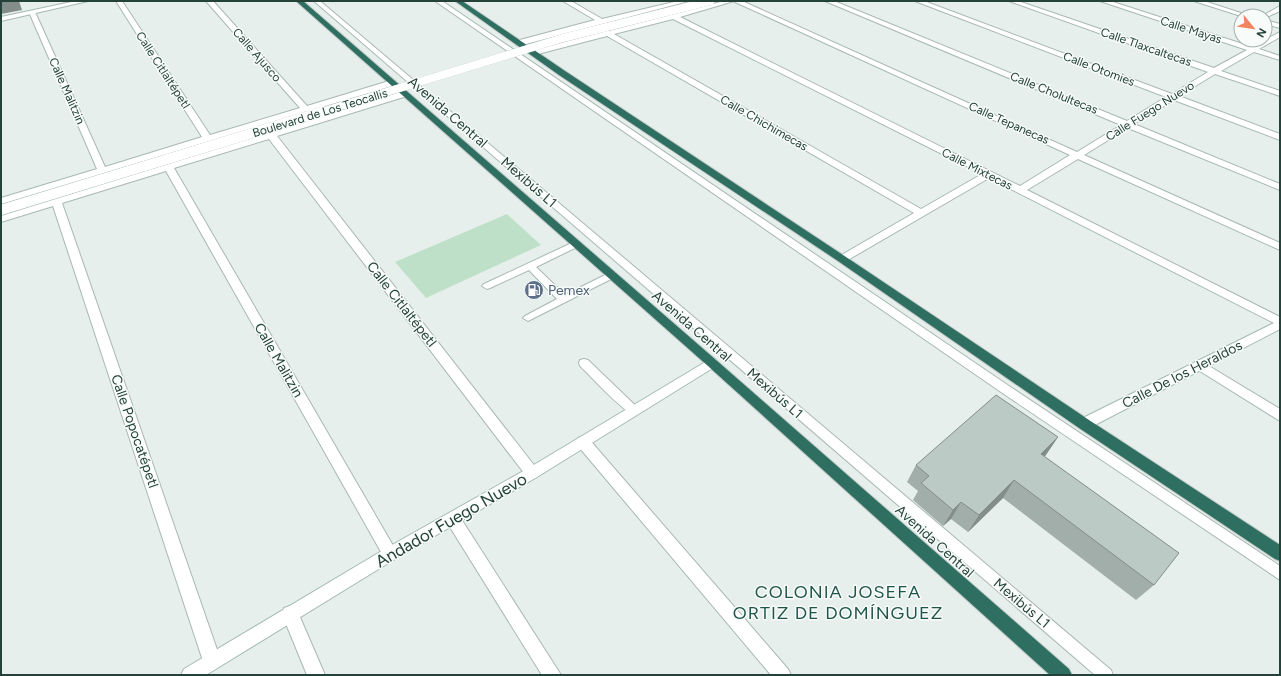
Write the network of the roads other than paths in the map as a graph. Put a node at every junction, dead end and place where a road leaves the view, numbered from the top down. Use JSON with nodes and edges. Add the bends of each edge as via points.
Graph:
{"nodes":[{"id":1,"x":85,"y":1,"type":"edge"},
{"id":2,"x":119,"y":1,"type":"edge"},
{"id":3,"x":210,"y":1,"type":"edge"},
{"id":4,"x":299,"y":1,"type":"edge"},
{"id":5,"x":317,"y":1,"type":"edge"},
{"id":6,"x":438,"y":1,"type":"edge"},
{"id":7,"x":458,"y":1,"type":"edge"},
{"id":8,"x":566,"y":1,"type":"edge"},
{"id":9,"x":653,"y":1,"type":"edge"},
{"id":10,"x":686,"y":1,"type":"edge"},
{"id":11,"x":710,"y":1,"type":"edge"},
{"id":12,"x":731,"y":1,"type":"edge"},
{"id":13,"x":737,"y":1,"type":"edge"},
{"id":14,"x":828,"y":1,"type":"edge"},
{"id":15,"x":918,"y":1,"type":"edge"},
{"id":16,"x":1012,"y":1,"type":"edge"},
{"id":17,"x":1103,"y":1,"type":"edge"},
{"id":18,"x":1197,"y":1,"type":"edge"},
{"id":19,"x":664,"y":7,"type":"junction"},
{"id":20,"x":32,"y":12,"type":"junction"},
{"id":21,"x":1233,"y":12,"type":"edge"},
{"id":22,"x":674,"y":17,"type":"junction"},
{"id":23,"x":1,"y":18,"type":"edge"},
{"id":24,"x":601,"y":21,"type":"junction"},
{"id":25,"x":592,"y":23,"type":"junction"},
{"id":26,"x":604,"y":33,"type":"junction"},
{"id":27,"x":1280,"y":34,"type":"edge"},
{"id":28,"x":519,"y":43,"type":"junction"},
{"id":29,"x":1253,"y":50,"type":"junction"},
{"id":30,"x":534,"y":53,"type":"junction"},
{"id":31,"x":1280,"y":58,"type":"edge"},
{"id":32,"x":1215,"y":71,"type":"junction"},
{"id":33,"x":392,"y":83,"type":"junction"},
{"id":34,"x":404,"y":94,"type":"junction"},
{"id":35,"x":1280,"y":94,"type":"edge"},
{"id":36,"x":1173,"y":97,"type":"junction"},
{"id":37,"x":305,"y":109,"type":"junction"},
{"id":38,"x":314,"y":122,"type":"junction"},
{"id":39,"x":1129,"y":124,"type":"junction"},
{"id":40,"x":271,"y":135,"type":"junction"},
{"id":41,"x":1280,"y":137,"type":"edge"},
{"id":42,"x":207,"y":138,"type":"junction"},
{"id":43,"x":1078,"y":155,"type":"junction"},
{"id":44,"x":168,"y":166,"type":"junction"},
{"id":45,"x":102,"y":170,"type":"junction"},
{"id":46,"x":989,"y":174,"type":"junction"},
{"id":47,"x":1280,"y":187,"type":"edge"},
{"id":48,"x":1020,"y":190,"type":"junction"},
{"id":49,"x":1,"y":201,"type":"edge"},
{"id":50,"x":57,"y":202,"type":"junction"},
{"id":51,"x":1,"y":210,"type":"edge"},
{"id":52,"x":922,"y":214,"type":"junction"},
{"id":53,"x":1,"y":219,"type":"edge"},
{"id":54,"x":576,"y":244,"type":"junction"},
{"id":55,"x":1280,"y":247,"type":"edge"},
{"id":56,"x":842,"y":259,"type":"junction"},
{"id":57,"x":530,"y":266,"type":"junction"},
{"id":58,"x":612,"y":275,"type":"junction"},
{"id":59,"x":487,"y":286,"type":"dead end"},
{"id":60,"x":564,"y":300,"type":"junction"},
{"id":61,"x":528,"y":318,"type":"dead end"},
{"id":62,"x":1280,"y":323,"type":"edge"},
{"id":63,"x":584,"y":363,"type":"dead end"},
{"id":64,"x":712,"y":363,"type":"junction"},
{"id":65,"x":1199,"y":365,"type":"junction"},
{"id":66,"x":635,"y":410,"type":"junction"},
{"id":67,"x":1280,"y":416,"type":"edge"},
{"id":68,"x":1084,"y":424,"type":"junction"},
{"id":69,"x":583,"y":442,"type":"junction"},
{"id":70,"x":532,"y":473,"type":"junction"},
{"id":71,"x":453,"y":519,"type":"junction"},
{"id":72,"x":390,"y":554,"type":"junction"},
{"id":73,"x":1280,"y":554,"type":"edge"},
{"id":74,"x":1280,"y":574,"type":"edge"},
{"id":75,"x":290,"y":614,"type":"junction"},
{"id":76,"x":212,"y":661,"type":"junction"},
{"id":77,"x":190,"y":675,"type":"edge"},
{"id":78,"x":316,"y":675,"type":"edge"},
{"id":79,"x":552,"y":675,"type":"edge"},
{"id":80,"x":782,"y":675,"type":"edge"},
{"id":81,"x":1063,"y":675,"type":"edge"},
{"id":82,"x":1106,"y":675,"type":"edge"}],
"edges":[{"from":1,"to":20,"type":"street"},
{"from":2,"to":42,"type":"street","name":"Calle Citlaltépetl"},
{"from":3,"to":37,"type":"street","name":"Calle Ajusco"},
{"from":4,"to":33,"type":"highway","name":"Avenida Central"},
{"from":5,"to":82,"type":"lane","name":"Mexibús L1"},
{"from":6,"to":74,"type":"lane"},
{"from":7,"to":28,"type":"highway"},
{"from":8,"to":24,"type":"street"},
{"from":9,"to":19,"type":"street"},
{"from":10,"to":19,"type":"street"},
{"from":11,"to":51,"type":"street","name":"Boulevard de Los Teocallis","bridge":true,"via":[[563,38]]},
{"from":12,"to":22,"type":"street"},
{"from":13,"to":43,"type":"street","name":"Calle Tepanecas"},
{"from":14,"to":39,"type":"street","name":"Calle Cholultecas"},
{"from":15,"to":36,"type":"street","name":"Calle Otomies"},
{"from":16,"to":32,"type":"street","name":"Calle Tlaxcaltecas"},
{"from":17,"to":29,"type":"street","name":"Calle Mayas"},
{"from":18,"to":21,"type":"street"},
{"from":19,"to":24,"type":"street"},
{"from":20,"to":23,"type":"street"},
{"from":20,"to":45,"type":"street","name":"Calle Malitzin"},
{"from":22,"to":26,"type":"street"},
{"from":22,"to":46,"type":"street","name":"Calle Mixtecas"},
{"from":24,"to":25,"type":"street"},
{"from":25,"to":26,"type":"street","via":[[587,26],[588,30]]},
{"from":25,"to":28,"type":"street"},
{"from":26,"to":30,"type":"street"},
{"from":26,"to":52,"type":"street","name":"Calle Chichimecas"},
{"from":27,"to":29,"type":"street","name":"Calle Fuego Nuevo"},
{"from":28,"to":30,"type":"highway"},
{"from":29,"to":31,"type":"street","name":"Calle Mayas"},
{"from":29,"to":32,"type":"street","name":"Calle Fuego Nuevo"},
{"from":30,"to":56,"type":"highway"},
{"from":32,"to":35,"type":"street","name":"Calle Tlaxcaltecas"},
{"from":32,"to":36,"type":"street","name":"Calle Fuego Nuevo"},
{"from":33,"to":34,"type":"highway","name":"Avenida Central"},
{"from":33,"to":37,"type":"street","name":"Boulevard de Los Teocallis"},
{"from":34,"to":38,"type":"street","name":"Boulevard de Los Teocallis"},
{"from":34,"to":54,"type":"highway","name":"Avenida Central"},
{"from":36,"to":39,"type":"street","name":"Calle Fuego Nuevo"},
{"from":36,"to":41,"type":"street","name":"Calle Otomies"},
{"from":37,"to":38,"type":"street","name":"Calle Ajusco","via":[[314,110],[320,117]]},
{"from":37,"to":42,"type":"street","name":"Boulevard de Los Teocallis"},
{"from":38,"to":40,"type":"street","name":"Boulevard de Los Teocallis"},
{"from":39,"to":43,"type":"street","name":"Calle Fuego Nuevo"},
{"from":39,"to":47,"type":"street","name":"Calle Cholultecas"},
{"from":40,"to":44,"type":"street","name":"Boulevard de Los Teocallis"},
{"from":40,"to":70,"type":"street","name":"Calle Citlaltépetl"},
{"from":42,"to":45,"type":"street","name":"Boulevard de Los Teocallis"},
{"from":43,"to":48,"type":"street","name":"Calle Fuego Nuevo"},
{"from":43,"to":55,"type":"street","name":"Calle Tepanecas"},
{"from":44,"to":50,"type":"street","name":"Boulevard de Los Teocallis"},
{"from":44,"to":72,"type":"street","name":"Calle Malitzin"},
{"from":45,"to":49,"type":"street","name":"Boulevard de Los Teocallis"},
{"from":46,"to":48,"type":"street","name":"Calle Mixtecas"},
{"from":46,"to":52,"type":"street"},
{"from":48,"to":62,"type":"street","name":"Calle Mixtecas"},
{"from":50,"to":53,"type":"street","name":"Boulevard de Los Teocallis"},
{"from":50,"to":76,"type":"street","name":"Calle Popocatépetl"},
{"from":52,"to":56,"type":"street"},
{"from":54,"to":57,"type":"lane"},
{"from":54,"to":58,"type":"highway","name":"Avenida Central"},
{"from":56,"to":68,"type":"highway"},
{"from":57,"to":59,"type":"lane"},
{"from":57,"to":60,"type":"lane"},
{"from":58,"to":60,"type":"lane"},
{"from":58,"to":64,"type":"highway","name":"Avenida Central"},
{"from":60,"to":61,"type":"lane"},
{"from":62,"to":65,"type":"street","name":"Calle De los Heraldos"},
{"from":63,"to":66,"type":"lane"},
{"from":64,"to":66,"type":"street","name":"Andador Fuego Nuevo"},
{"from":64,"to":81,"type":"highway","name":"Avenida Central"},
{"from":65,"to":67,"type":"street"},
{"from":65,"to":68,"type":"street","name":"Calle De los Heraldos"},
{"from":66,"to":69,"type":"street","name":"Andador Fuego Nuevo"},
{"from":68,"to":73,"type":"highway"},
{"from":69,"to":70,"type":"street","name":"Andador Fuego Nuevo"},
{"from":69,"to":80,"type":"street"},
{"from":70,"to":71,"type":"street","name":"Andador Fuego Nuevo"},
{"from":71,"to":72,"type":"street","name":"Andador Fuego Nuevo"},
{"from":71,"to":79,"type":"street"},
{"from":72,"to":75,"type":"street","name":"Andador Fuego Nuevo"},
{"from":75,"to":76,"type":"street","name":"Andador Fuego Nuevo"},
{"from":75,"to":78,"type":"street"},
{"from":76,"to":77,"type":"street","name":"Andador Fuego Nuevo"}]}
